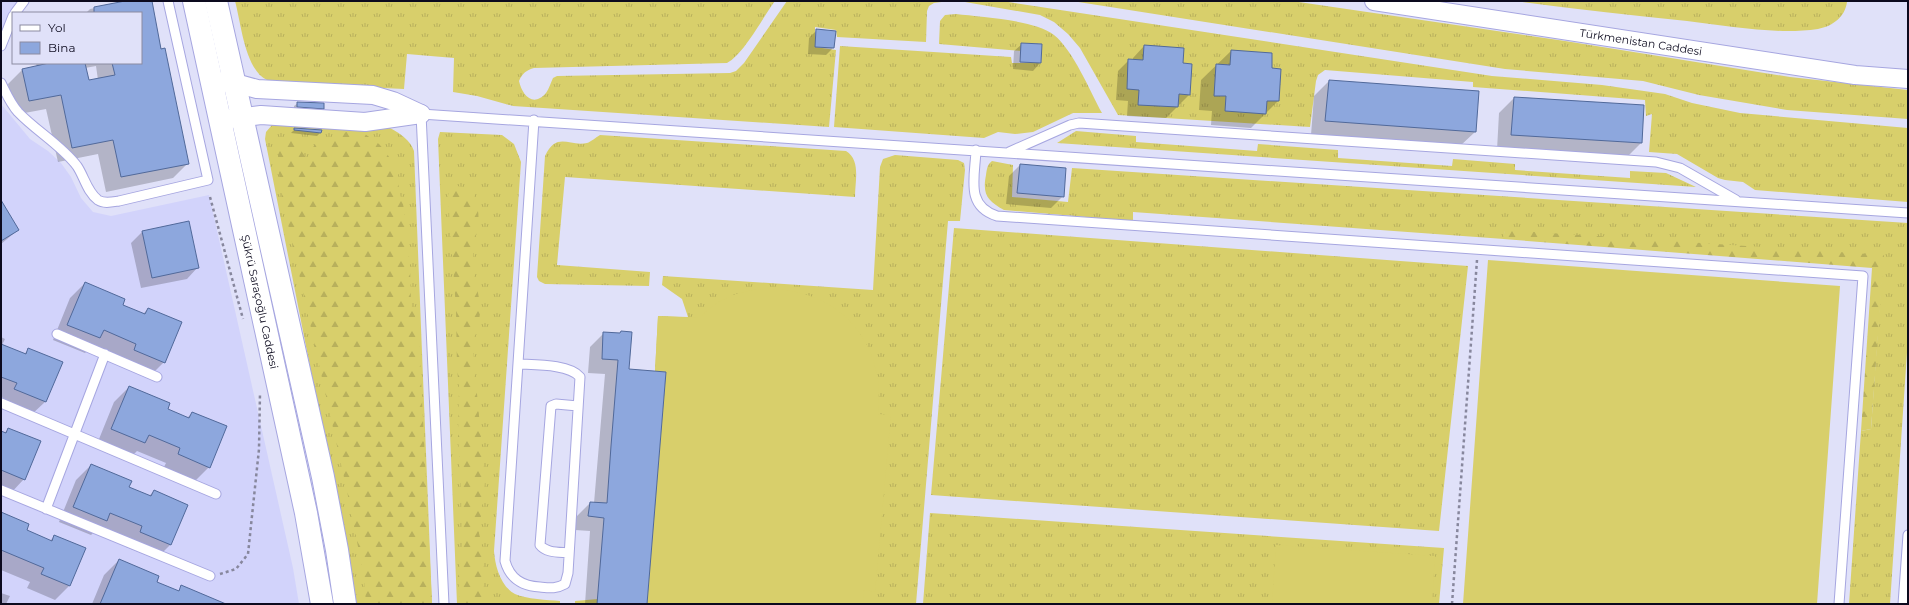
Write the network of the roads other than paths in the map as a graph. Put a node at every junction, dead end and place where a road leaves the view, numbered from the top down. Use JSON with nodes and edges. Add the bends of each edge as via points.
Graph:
{"nodes":[{"id":1,"x":24,"y":1,"type":"edge"},
{"id":2,"x":168,"y":1,"type":"edge"},
{"id":3,"x":194,"y":1,"type":"edge"},
{"id":4,"x":216,"y":1,"type":"edge"},
{"id":5,"x":1374,"y":1,"type":"edge"},
{"id":6,"x":16,"y":12,"type":"edge"},
{"id":7,"x":12,"y":18,"type":"edge"},
{"id":8,"x":1,"y":46,"type":"edge"},
{"id":9,"x":1908,"y":79,"type":"edge"},
{"id":10,"x":1,"y":83,"type":"edge"},
{"id":11,"x":235,"y":83,"type":"junction"},
{"id":12,"x":212,"y":86,"type":"junction"},
{"id":13,"x":421,"y":114,"type":"junction"},
{"id":14,"x":242,"y":116,"type":"junction"},
{"id":15,"x":219,"y":119,"type":"junction"},
{"id":16,"x":534,"y":120,"type":"junction"},
{"id":17,"x":976,"y":150,"type":"junction"},
{"id":18,"x":1008,"y":153,"type":"junction"},
{"id":19,"x":1740,"y":201,"type":"junction"},
{"id":20,"x":1908,"y":213,"type":"edge"},
{"id":21,"x":57,"y":334,"type":"dead end"},
{"id":22,"x":106,"y":354,"type":"junction"},
{"id":23,"x":518,"y":364,"type":"junction"},
{"id":24,"x":157,"y":377,"type":"dead end"},
{"id":25,"x":1,"y":403,"type":"edge"},
{"id":26,"x":578,"y":406,"type":"junction"},
{"id":27,"x":75,"y":434,"type":"junction"},
{"id":28,"x":1,"y":490,"type":"edge"},
{"id":29,"x":216,"y":494,"type":"dead end"},
{"id":30,"x":46,"y":509,"type":"junction"},
{"id":31,"x":1908,"y":535,"type":"edge"},
{"id":32,"x":569,"y":553,"type":"junction"},
{"id":33,"x":210,"y":576,"type":"road end"},
{"id":34,"x":322,"y":604,"type":"edge"},
{"id":35,"x":345,"y":604,"type":"edge"},
{"id":36,"x":444,"y":604,"type":"edge"},
{"id":37,"x":1839,"y":604,"type":"edge"},
{"id":38,"x":1903,"y":604,"type":"edge"}],
"edges":[{"from":1,"to":6,"type":"lane"},
{"from":2,"to":10,"type":"lane","via":[[208,180],[119,201],[106,203],[98,200],[90,192],[84,176],[66,153],[18,111]]},
{"from":3,"to":12,"type":"street","name":"Şükrü Saraçoğlu Caddesi"},
{"from":4,"to":11,"type":"street"},
{"from":5,"to":9,"type":"street","name":"Türkmenistan Caddesi","via":[[1855,75]]},
{"from":7,"to":8,"type":"lane"},
{"from":11,"to":12,"type":"street","via":[[227,82]]},
{"from":11,"to":13,"type":"street","via":[[256,90],[373,95]]},
{"from":11,"to":14,"type":"street"},
{"from":12,"to":15,"type":"street","name":"Şükrü Saraçoğlu Caddesi"},
{"from":13,"to":14,"type":"street","via":[[365,122]]},
{"from":13,"to":16,"type":"lane"},
{"from":13,"to":36,"type":"lane"},
{"from":14,"to":15,"type":"street"},
{"from":14,"to":35,"type":"street","via":[[323,477]]},
{"from":15,"to":34,"type":"street","name":"Şükrü Saraçoğlu Caddesi","via":[[306,513]]},
{"from":16,"to":17,"type":"lane"},
{"from":16,"to":23,"type":"lane"},
{"from":17,"to":18,"type":"lane"},
{"from":17,"to":37,"type":"lane","via":[[975,199],[981,208],[997,216],[1863,276]]},
{"from":18,"to":19,"type":"lane"},
{"from":18,"to":19,"type":"lane","via":[[1079,123],[1656,162],[1680,168]]},
{"from":19,"to":20,"type":"lane"},
{"from":21,"to":22,"type":"lane"},
{"from":22,"to":24,"type":"lane"},
{"from":22,"to":27,"type":"lane"},
{"from":23,"to":26,"type":"lane","via":[[576,372],[580,377]]},
{"from":23,"to":32,"type":"lane","via":[[505,561],[507,568],[519,583],[557,588],[565,584]]},
{"from":25,"to":27,"type":"lane"},
{"from":26,"to":32,"type":"lane"},
{"from":26,"to":32,"type":"lane","via":[[551,406],[540,544],[543,549]]},
{"from":27,"to":29,"type":"lane"},
{"from":27,"to":30,"type":"lane"},
{"from":28,"to":30,"type":"lane"},
{"from":30,"to":33,"type":"lane"},
{"from":31,"to":38,"type":"lane"}]}
